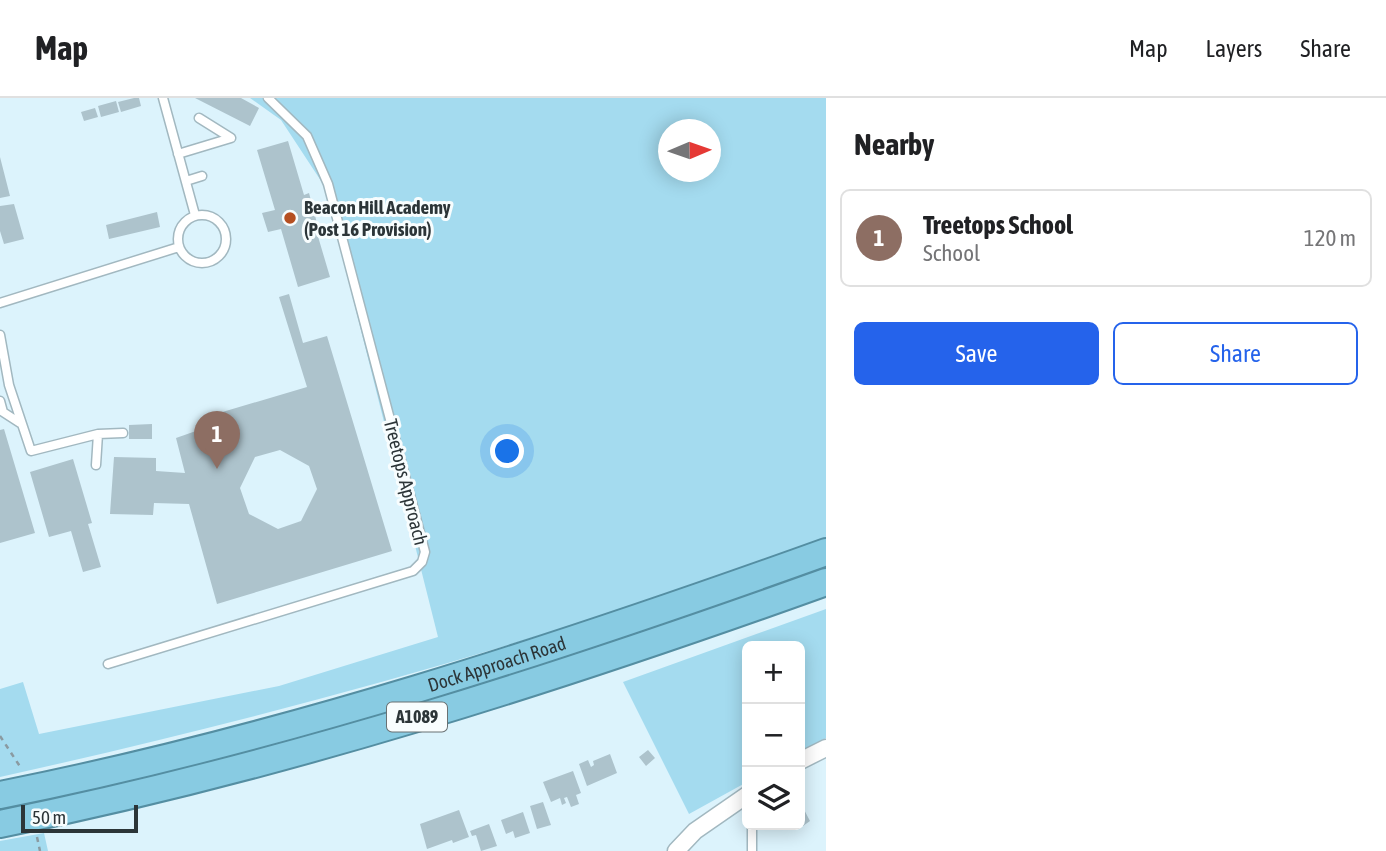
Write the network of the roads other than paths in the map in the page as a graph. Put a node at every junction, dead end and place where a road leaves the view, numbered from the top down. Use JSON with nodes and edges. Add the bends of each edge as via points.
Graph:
{"nodes":[{"id":1,"x":163,"y":98,"type":"edge"},
{"id":2,"x":268,"y":98,"type":"edge"},
{"id":3,"x":199,"y":118,"type":"dead end"},
{"id":4,"x":178,"y":154,"type":"junction"},
{"id":5,"x":202,"y":176,"type":"dead end"},
{"id":6,"x":186,"y":181,"type":"junction"},
{"id":7,"x":195,"y":215,"type":"junction"},
{"id":8,"x":178,"y":247,"type":"junction"},
{"id":9,"x":0,"y":303,"type":"edge"},
{"id":10,"x":0,"y":335,"type":"edge"},
{"id":11,"x":0,"y":401,"type":"edge"},
{"id":12,"x":21,"y":424,"type":"junction"},
{"id":13,"x":123,"y":433,"type":"dead end"},
{"id":14,"x":98,"y":435,"type":"junction"},
{"id":15,"x":96,"y":466,"type":"dead end"},
{"id":16,"x":826,"y":552,"type":"edge"},
{"id":17,"x":826,"y":582,"type":"edge"},
{"id":18,"x":108,"y":664,"type":"dead end"},
{"id":19,"x":826,"y":748,"type":"edge"},
{"id":20,"x":805,"y":758,"type":"edge"},
{"id":21,"x":0,"y":795,"type":"edge"},
{"id":22,"x":742,"y":802,"type":"edge"},
{"id":23,"x":0,"y":824,"type":"edge"},
{"id":24,"x":752,"y":830,"type":"edge"},
{"id":25,"x":676,"y":851,"type":"edge"},
{"id":26,"x":752,"y":851,"type":"edge"}],
"edges":[{"from":1,"to":4,"type":"lane"},
{"from":2,"to":18,"type":"lane","name":"Treetops Approach","via":[[307,136],[328,184],[425,552],[413,571]]},
{"from":3,"to":4,"type":"lane","via":[[231,138]]},
{"from":4,"to":6,"type":"lane"},
{"from":5,"to":6,"type":"lane"},
{"from":6,"to":7,"type":"lane"},
{"from":7,"to":8,"type":"lane","via":[[178,231]]},
{"from":7,"to":8,"type":"lane","via":[[211,215],[223,226],[227,251],[207,265],[189,260]]},
{"from":8,"to":9,"type":"lane"},
{"from":10,"to":12,"type":"lane"},
{"from":11,"to":12,"type":"lane","via":[[3,412]]},
{"from":12,"to":14,"type":"lane","via":[[31,451]]},
{"from":13,"to":14,"type":"lane"},
{"from":14,"to":15,"type":"lane"},
{"from":16,"to":21,"type":"highway","name":"Dock Approach Road","number":"A1089","via":[[441,681],[277,729]]},
{"from":17,"to":23,"type":"highway","name":"Dock Approach Road","number":"A1089","via":[[450,707],[286,756]]},
{"from":19,"to":20,"type":"street"},
{"from":22,"to":25,"type":"street","via":[[695,831]]},
{"from":24,"to":26,"type":"lane"}]}
